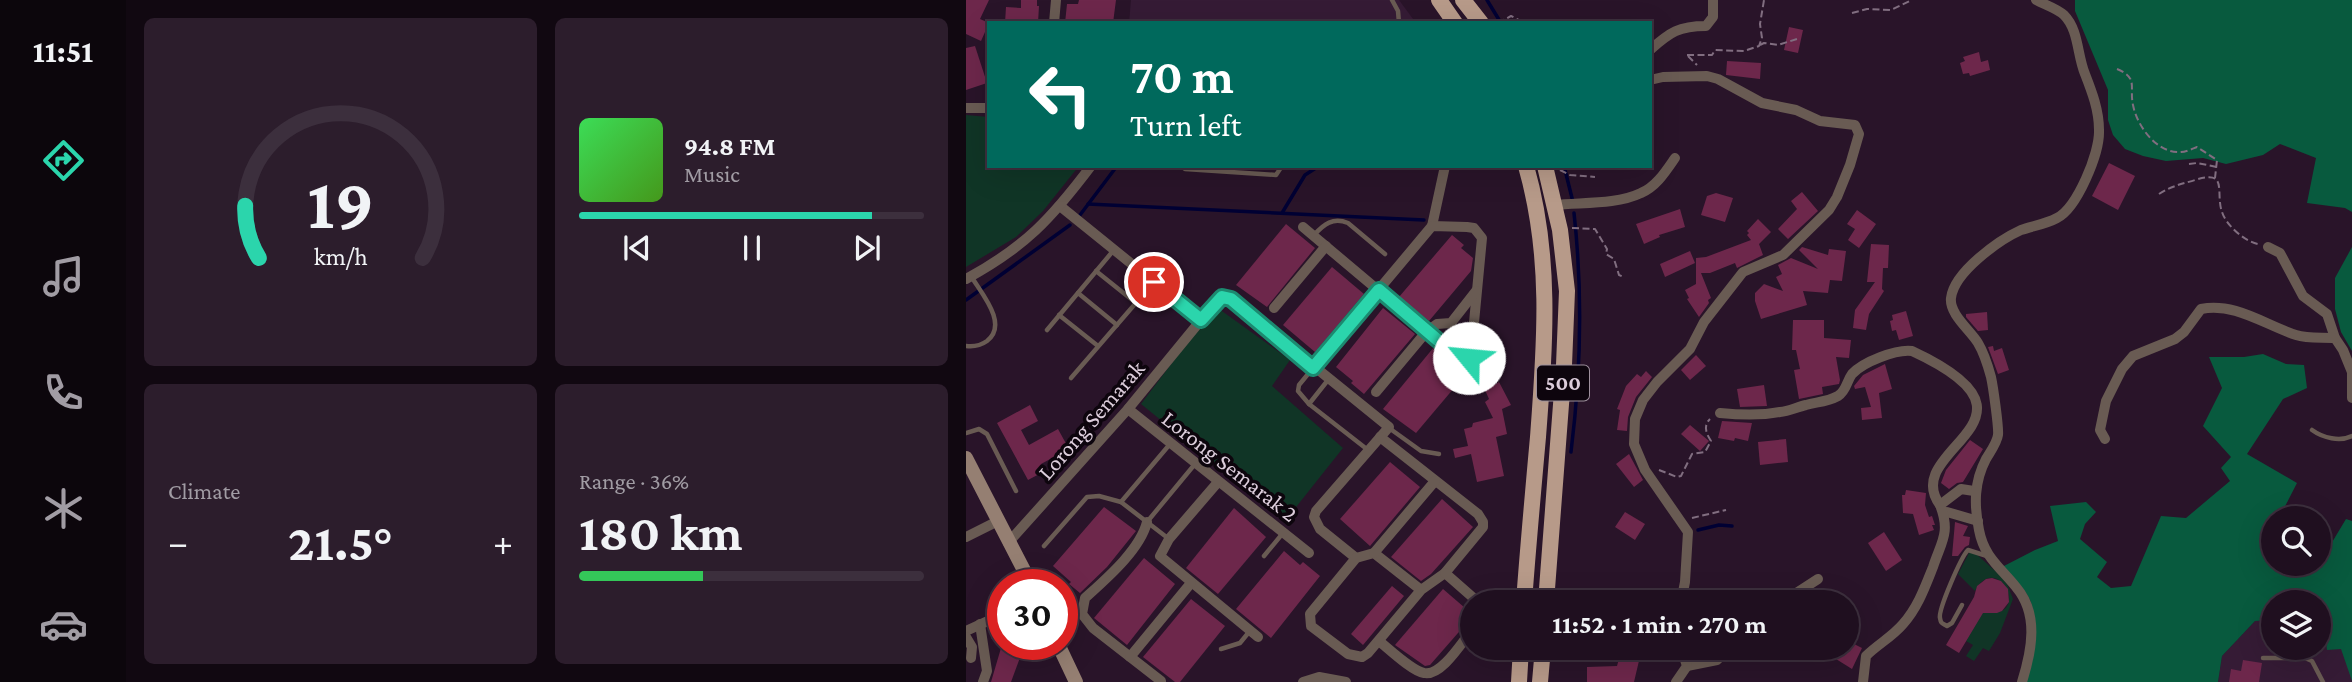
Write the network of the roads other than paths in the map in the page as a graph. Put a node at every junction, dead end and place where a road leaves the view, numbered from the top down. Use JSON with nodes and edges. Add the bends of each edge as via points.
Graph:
{"nodes":[{"id":1,"x":1056,"y":0,"type":"edge"},
{"id":2,"x":1392,"y":0,"type":"edge"},
{"id":3,"x":1439,"y":0,"type":"edge"},
{"id":4,"x":1463,"y":0,"type":"edge"},
{"id":5,"x":1713,"y":0,"type":"edge"},
{"id":6,"x":2036,"y":0,"type":"edge"},
{"id":7,"x":1054,"y":21,"type":"edge"},
{"id":8,"x":1399,"y":21,"type":"edge"},
{"id":9,"x":1454,"y":21,"type":"edge"},
{"id":10,"x":1479,"y":21,"type":"edge"},
{"id":11,"x":1652,"y":48,"type":"edge"},
{"id":12,"x":1652,"y":79,"type":"edge"},
{"id":13,"x":966,"y":108,"type":"edge"},
{"id":14,"x":987,"y":108,"type":"edge"},
{"id":15,"x":1675,"y":158,"type":"dead end"},
{"id":16,"x":1089,"y":168,"type":"edge"},
{"id":17,"x":1184,"y":168,"type":"edge"},
{"id":18,"x":1281,"y":168,"type":"edge"},
{"id":19,"x":1445,"y":168,"type":"edge"},
{"id":20,"x":1526,"y":168,"type":"edge"},
{"id":21,"x":1545,"y":168,"type":"edge"},
{"id":22,"x":1554,"y":205,"type":"junction"},
{"id":23,"x":1060,"y":206,"type":"junction"},
{"id":24,"x":1432,"y":226,"type":"junction"},
{"id":25,"x":1303,"y":227,"type":"dead end"},
{"id":26,"x":1314,"y":236,"type":"junction"},
{"id":27,"x":1326,"y":246,"type":"junction"},
{"id":28,"x":2268,"y":247,"type":"road end"},
{"id":29,"x":1113,"y":250,"type":"junction"},
{"id":30,"x":1385,"y":254,"type":"dead end"},
{"id":31,"x":1096,"y":271,"type":"junction"},
{"id":32,"x":968,"y":277,"type":"edge"},
{"id":33,"x":1154,"y":282,"type":"junction"},
{"id":34,"x":1379,"y":290,"type":"junction"},
{"id":35,"x":1476,"y":291,"type":"junction"},
{"id":36,"x":1078,"y":293,"type":"junction"},
{"id":37,"x":1136,"y":303,"type":"junction"},
{"id":38,"x":1274,"y":308,"type":"dead end"},
{"id":39,"x":1059,"y":315,"type":"junction"},
{"id":40,"x":1201,"y":320,"type":"junction"},
{"id":41,"x":1117,"y":325,"type":"junction"},
{"id":42,"x":1047,"y":330,"type":"dead end"},
{"id":43,"x":1427,"y":331,"type":"junction"},
{"id":44,"x":2335,"y":338,"type":"junction"},
{"id":45,"x":966,"y":345,"type":"edge"},
{"id":46,"x":1098,"y":346,"type":"junction"},
{"id":47,"x":1313,"y":368,"type":"junction"},
{"id":48,"x":1071,"y":378,"type":"dead end"},
{"id":49,"x":1328,"y":380,"type":"junction"},
{"id":50,"x":1376,"y":392,"type":"dead end"},
{"id":51,"x":2352,"y":398,"type":"edge"},
{"id":52,"x":1309,"y":404,"type":"junction"},
{"id":53,"x":1128,"y":409,"type":"junction"},
{"id":54,"x":1720,"y":413,"type":"road end"},
{"id":55,"x":1389,"y":427,"type":"junction"},
{"id":56,"x":2312,"y":430,"type":"dead end"},
{"id":57,"x":966,"y":433,"type":"edge"},
{"id":58,"x":2352,"y":436,"type":"edge"},
{"id":59,"x":1380,"y":437,"type":"junction"},
{"id":60,"x":2105,"y":439,"type":"dead end"},
{"id":61,"x":1170,"y":443,"type":"junction"},
{"id":62,"x":1369,"y":450,"type":"junction"},
{"id":63,"x":1439,"y":454,"type":"dead end"},
{"id":64,"x":966,"y":458,"type":"edge"},
{"id":65,"x":1196,"y":463,"type":"junction"},
{"id":66,"x":1435,"y":481,"type":"junction"},
{"id":67,"x":1218,"y":482,"type":"junction"},
{"id":68,"x":1016,"y":491,"type":"dead end"},
{"id":69,"x":1974,"y":491,"type":"junction"},
{"id":70,"x":1121,"y":502,"type":"junction"},
{"id":71,"x":1942,"y":510,"type":"junction"},
{"id":72,"x":998,"y":521,"type":"junction"},
{"id":73,"x":1978,"y":521,"type":"junction"},
{"id":74,"x":1147,"y":522,"type":"junction"},
{"id":75,"x":1284,"y":532,"type":"junction"},
{"id":76,"x":966,"y":537,"type":"edge"},
{"id":77,"x":1169,"y":539,"type":"junction"},
{"id":78,"x":1529,"y":542,"type":"junction"},
{"id":79,"x":1008,"y":543,"type":"junction"},
{"id":80,"x":1551,"y":543,"type":"junction"},
{"id":81,"x":1044,"y":546,"type":"dead end"},
{"id":82,"x":1309,"y":553,"type":"dead end"},
{"id":83,"x":1374,"y":553,"type":"junction"},
{"id":84,"x":1264,"y":556,"type":"dead end"},
{"id":85,"x":1988,"y":556,"type":"junction"},
{"id":86,"x":1356,"y":558,"type":"junction"},
{"id":87,"x":1023,"y":569,"type":"edge"},
{"id":88,"x":1445,"y":573,"type":"junction"},
{"id":89,"x":1818,"y":579,"type":"dead end"},
{"id":90,"x":1191,"y":583,"type":"junction"},
{"id":91,"x":1421,"y":590,"type":"junction"},
{"id":92,"x":1464,"y":590,"type":"edge"},
{"id":93,"x":1525,"y":590,"type":"edge"},
{"id":94,"x":1547,"y":590,"type":"edge"},
{"id":95,"x":1683,"y":590,"type":"edge"},
{"id":96,"x":1801,"y":590,"type":"edge"},
{"id":97,"x":1962,"y":605,"type":"dead end"},
{"id":98,"x":987,"y":620,"type":"edge"},
{"id":99,"x":980,"y":624,"type":"junction"},
{"id":100,"x":966,"y":631,"type":"edge"},
{"id":101,"x":1254,"y":634,"type":"joint"},
{"id":102,"x":966,"y":637,"type":"edge"},
{"id":103,"x":1379,"y":641,"type":"junction"},
{"id":104,"x":1460,"y":645,"type":"edge"},
{"id":105,"x":1221,"y":649,"type":"dead end"},
{"id":106,"x":1130,"y":657,"type":"junction"},
{"id":107,"x":971,"y":659,"type":"dead end"},
{"id":108,"x":1066,"y":660,"type":"edge"},
{"id":109,"x":1520,"y":660,"type":"edge"},
{"id":110,"x":1542,"y":660,"type":"edge"},
{"id":111,"x":1685,"y":660,"type":"edge"},
{"id":112,"x":1717,"y":660,"type":"edge"},
{"id":113,"x":2310,"y":660,"type":"edge"},
{"id":114,"x":1687,"y":666,"type":"junction"},
{"id":115,"x":1161,"y":681,"type":"edge"},
{"id":116,"x":983,"y":682,"type":"edge"},
{"id":117,"x":1076,"y":682,"type":"edge"},
{"id":118,"x":1303,"y":682,"type":"edge"},
{"id":119,"x":1346,"y":682,"type":"edge"},
{"id":120,"x":1519,"y":682,"type":"edge"},
{"id":121,"x":1540,"y":682,"type":"edge"},
{"id":122,"x":1676,"y":682,"type":"edge"},
{"id":123,"x":1863,"y":682,"type":"edge"},
{"id":124,"x":2022,"y":682,"type":"edge"},
{"id":125,"x":2323,"y":682,"type":"edge"}],
"edges":[{"from":1,"to":7,"type":"street"},
{"from":2,"to":8,"type":"lane"},
{"from":3,"to":9,"type":"main road"},
{"from":4,"to":10,"type":"main road"},
{"from":5,"to":11,"type":"street","via":[[1713,17],[1706,26],[1679,28]]},
{"from":6,"to":69,"type":"street","via":[[2054,8],[2073,27],[2100,132],[2073,203],[2058,218],[1994,246],[1954,288],[1951,304],[1977,342],[1992,380],[1998,436]]},
{"from":12,"to":95,"type":"street","via":[[1707,76],[1762,103],[1820,121],[1855,125],[1859,134],[1829,210],[1783,255],[1742,272],[1704,322],[1690,349],[1643,400],[1635,419],[1634,444],[1653,484],[1688,532]]},
{"from":13,"to":14,"type":"street"},
{"from":15,"to":22,"type":"street","via":[[1642,193]]},
{"from":16,"to":23,"type":"street"},
{"from":17,"to":18,"type":"lane","via":[[1276,175]]},
{"from":19,"to":24,"type":"street"},
{"from":20,"to":78,"type":"main road","number":"500","via":[[1541,233],[1546,290]]},
{"from":21,"to":22,"type":"main road","number":"500"},
{"from":22,"to":80,"type":"main road","number":"500","via":[[1567,291]]},
{"from":23,"to":29,"type":"street"},
{"from":23,"to":32,"type":"street","via":[[1017,248]]},
{"from":24,"to":34,"type":"street"},
{"from":24,"to":35,"type":"street","via":[[1467,227],[1479,233],[1483,244]]},
{"from":25,"to":26,"type":"street"},
{"from":26,"to":27,"type":"street"},
{"from":26,"to":30,"type":"lane","via":[[1323,224],[1341,220]]},
{"from":27,"to":34,"type":"street"},
{"from":27,"to":38,"type":"street"},
{"from":28,"to":44,"type":"street","via":[[2280,253],[2303,296],[2327,314]]},
{"from":29,"to":31,"type":"lane"},
{"from":29,"to":33,"type":"street"},
{"from":31,"to":36,"type":"lane"},
{"from":31,"to":37,"type":"lane"},
{"from":32,"to":45,"type":"lane","via":[[982,295],[996,330],[981,345]]},
{"from":33,"to":37,"type":"lane"},
{"from":33,"to":40,"type":"street"},
{"from":34,"to":43,"type":"street"},
{"from":34,"to":47,"type":"street"},
{"from":35,"to":43,"type":"street","via":[[1451,323]]},
{"from":35,"to":43,"type":"street","via":[[1469,358],[1461,360]]},
{"from":36,"to":39,"type":"lane"},
{"from":36,"to":41,"type":"lane"},
{"from":37,"to":41,"type":"lane"},
{"from":39,"to":42,"type":"lane"},
{"from":39,"to":46,"type":"lane"},
{"from":40,"to":47,"type":"street","name":"Lorong Semarak","via":[[1217,300],[1226,297]]},
{"from":40,"to":53,"type":"street","name":"Lorong Semarak"},
{"from":41,"to":46,"type":"lane"},
{"from":43,"to":50,"type":"street"},
{"from":44,"to":51,"type":"street","via":[[2351,372]]},
{"from":44,"to":60,"type":"street","via":[[2295,334],[2245,313],[2201,309],[2175,339],[2133,356],[2122,369],[2106,401],[2100,430]]},
{"from":46,"to":48,"type":"lane"},
{"from":47,"to":49,"type":"street"},
{"from":47,"to":52,"type":"lane","via":[[1298,391]]},
{"from":49,"to":52,"type":"lane"},
{"from":49,"to":55,"type":"street"},
{"from":52,"to":62,"type":"lane"},
{"from":53,"to":61,"type":"street","name":"Lorong Semarak 2"},
{"from":53,"to":79,"type":"street","name":"Lorong Semarak"},
{"from":54,"to":71,"type":"street","via":[[1780,412],[1826,401],[1841,394],[1861,368],[1891,353],[1912,351],[1968,385],[1978,400],[1975,420],[1943,461],[1931,488]]},
{"from":55,"to":59,"type":"street"},
{"from":55,"to":63,"type":"lane","via":[[1421,451]]},
{"from":56,"to":58,"type":"lane","via":[[2340,439]]},
{"from":57,"to":68,"type":"lane","via":[[979,429],[987,434]]},
{"from":59,"to":62,"type":"street"},
{"from":59,"to":66,"type":"street"},
{"from":61,"to":65,"type":"street","name":"Lorong Semarak 2"},
{"from":61,"to":70,"type":"lane"},
{"from":62,"to":86,"type":"street","via":[[1314,517],[1320,529]]},
{"from":64,"to":72,"type":"street"},
{"from":65,"to":67,"type":"street","name":"Lorong Semarak 2"},
{"from":65,"to":74,"type":"lane"},
{"from":66,"to":83,"type":"street"},
{"from":66,"to":88,"type":"street","via":[[1483,522]]},
{"from":67,"to":75,"type":"street","name":"Lorong Semarak 2"},
{"from":67,"to":77,"type":"street"},
{"from":69,"to":71,"type":"street","via":[[1961,489]]},
{"from":69,"to":73,"type":"street"},
{"from":70,"to":74,"type":"lane"},
{"from":70,"to":81,"type":"lane","via":[[1087,497]]},
{"from":71,"to":73,"type":"street"},
{"from":71,"to":123,"type":"street","via":[[1941,550],[1922,596],[1903,624],[1866,656]]},
{"from":72,"to":76,"type":"street"},
{"from":72,"to":79,"type":"street"},
{"from":73,"to":85,"type":"street"},
{"from":74,"to":77,"type":"lane"},
{"from":74,"to":106,"type":"street","via":[[1142,538],[1085,598],[1083,606],[1087,622]]},
{"from":75,"to":82,"type":"street","name":"Lorong Semarak 2"},
{"from":75,"to":84,"type":"lane"},
{"from":77,"to":90,"type":"street","via":[[1160,556]]},
{"from":78,"to":80,"type":"main road"},
{"from":78,"to":93,"type":"main road","number":"500"},
{"from":79,"to":87,"type":"street"},
{"from":80,"to":94,"type":"main road","number":"500"},
{"from":83,"to":86,"type":"street"},
{"from":83,"to":91,"type":"street"},
{"from":85,"to":97,"type":"lane","via":[[1968,550],[1961,558],[1941,605],[1942,623],[1952,623]]},
{"from":85,"to":124,"type":"street","via":[[2017,587],[2031,612],[2030,649]]},
{"from":86,"to":103,"type":"street","via":[[1309,620],[1315,630],[1355,657],[1362,657]]},
{"from":88,"to":91,"type":"street"},
{"from":88,"to":92,"type":"street"},
{"from":89,"to":96,"type":"street"},
{"from":90,"to":101,"type":"street"},
{"from":90,"to":106,"type":"street"},
{"from":91,"to":103,"type":"street"},
{"from":98,"to":99,"type":"street"},
{"from":99,"to":100,"type":"street"},
{"from":99,"to":116,"type":"street","via":[[987,671]]},
{"from":101,"to":105,"type":"lane"},
{"from":102,"to":107,"type":"street","via":[[972,647]]},
{"from":103,"to":104,"type":"street","via":[[1424,673],[1433,673]]},
{"from":106,"to":115,"type":"street"},
{"from":108,"to":117,"type":"street"},
{"from":109,"to":120,"type":"main road"},
{"from":110,"to":121,"type":"main road"},
{"from":111,"to":114,"type":"street"},
{"from":112,"to":114,"type":"street"},
{"from":113,"to":125,"type":"lane"},
{"from":114,"to":122,"type":"street"},
{"from":118,"to":119,"type":"street","via":[[1319,677]]}]}
